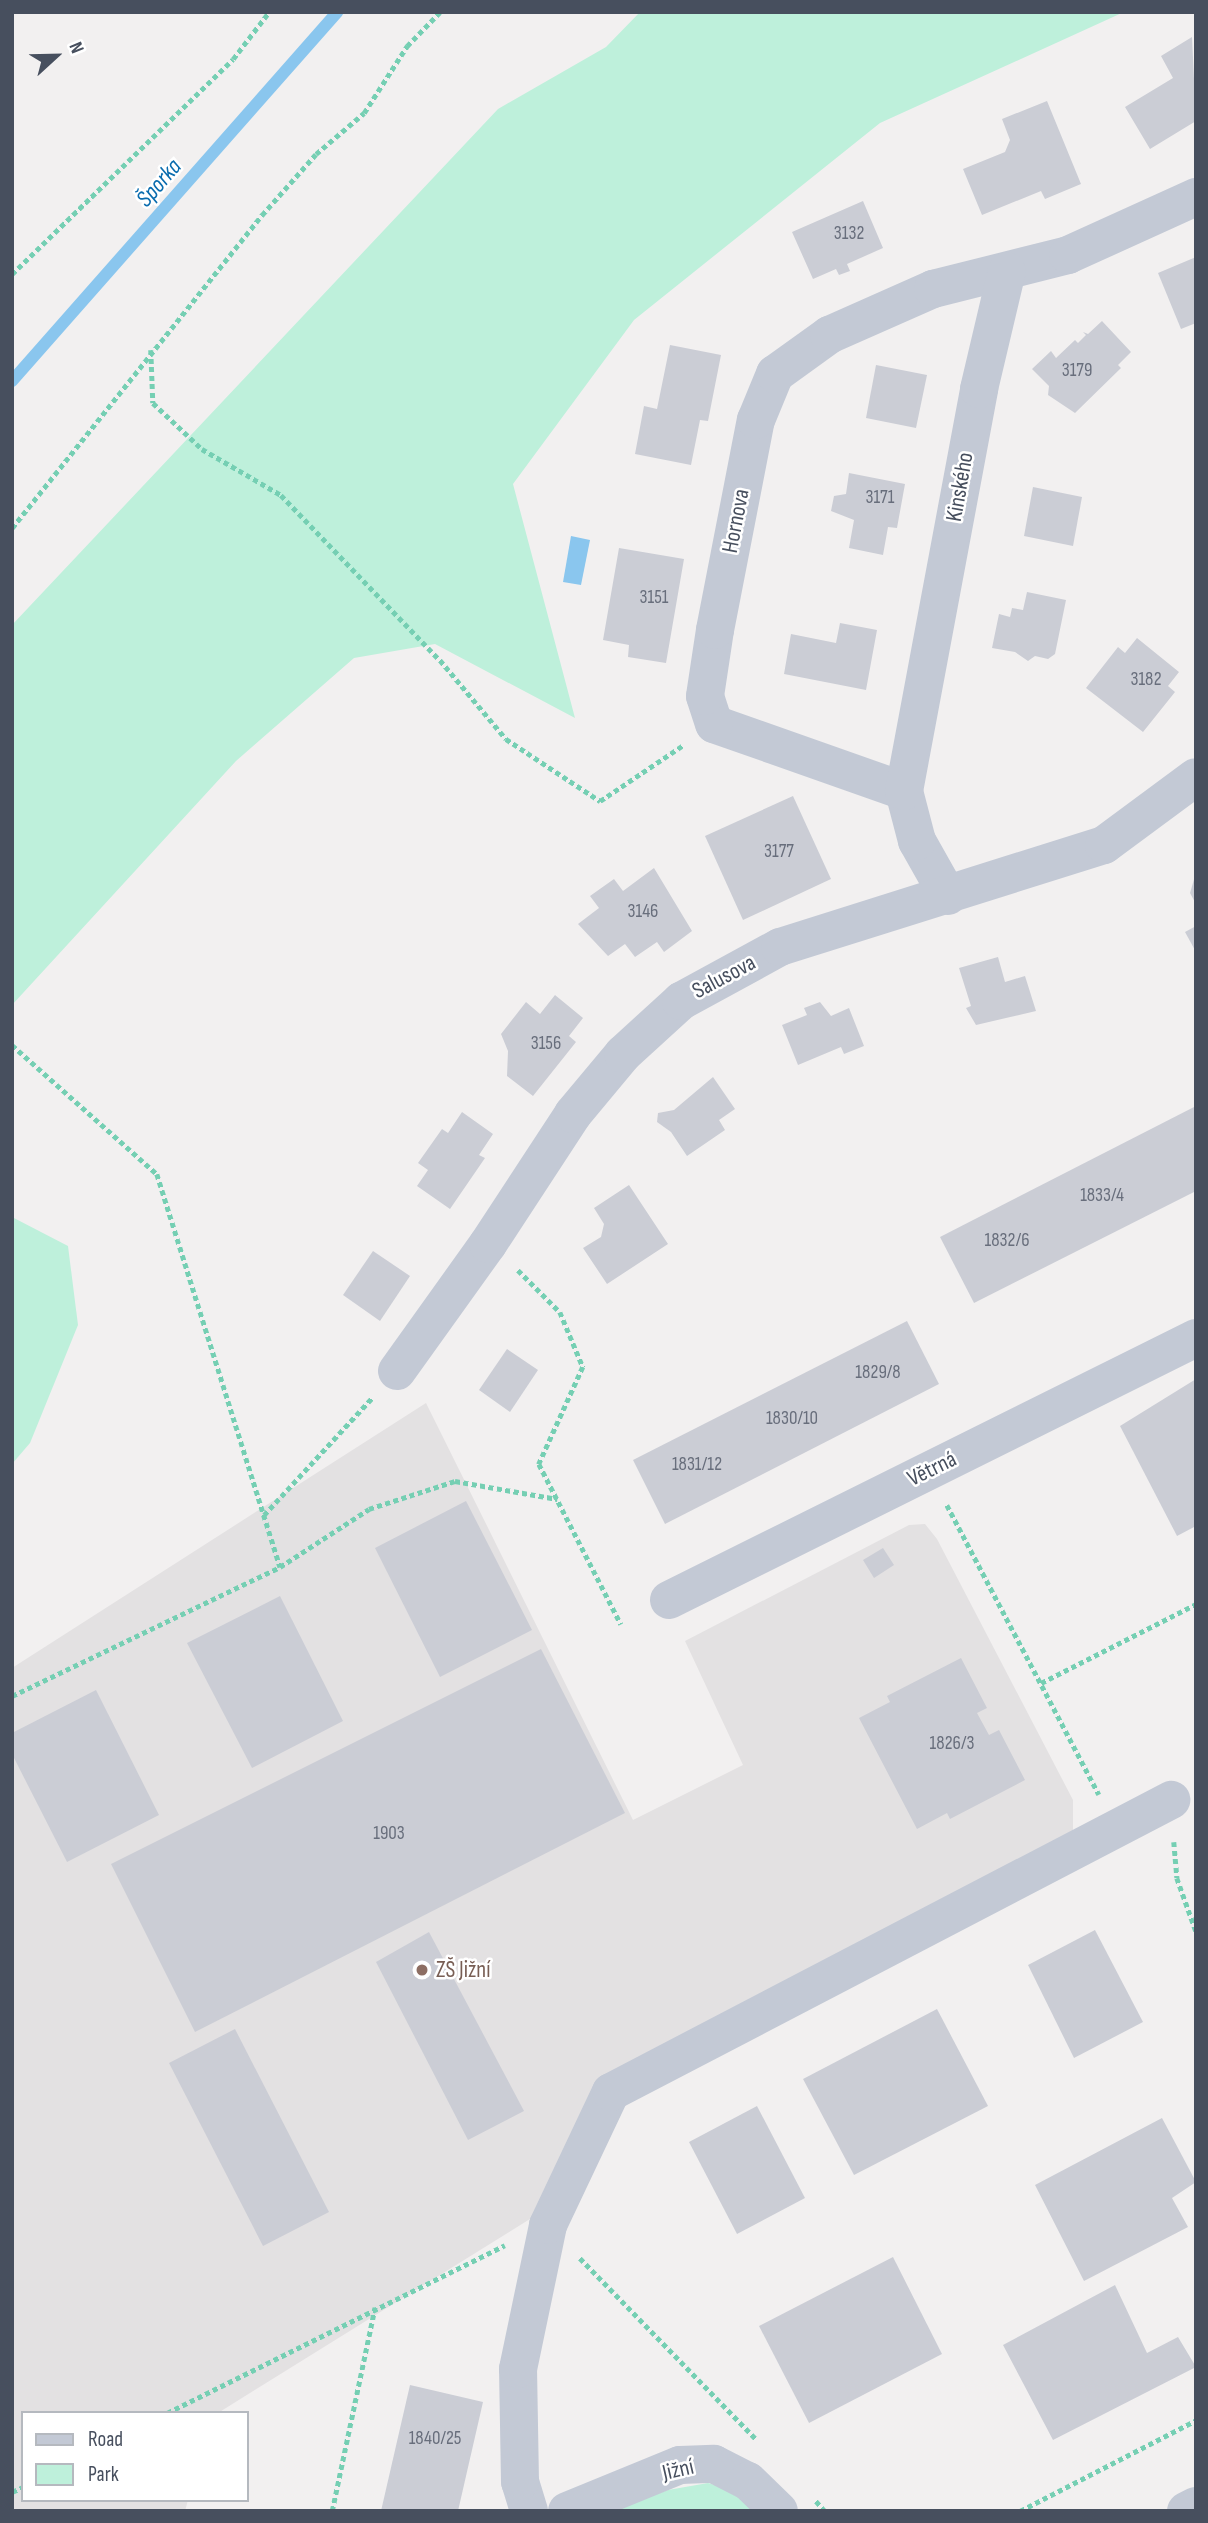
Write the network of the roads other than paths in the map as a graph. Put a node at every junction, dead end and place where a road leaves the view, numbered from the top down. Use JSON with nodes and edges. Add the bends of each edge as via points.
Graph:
{"nodes":[{"id":1,"x":1196,"y":197,"type":"edge"},
{"id":2,"x":1007,"y":271,"type":"junction"},
{"id":3,"x":1196,"y":777,"type":"edge"},
{"id":4,"x":904,"y":791,"type":"junction"},
{"id":5,"x":948,"y":896,"type":"junction"},
{"id":6,"x":1196,"y":1338,"type":"edge"},
{"id":7,"x":397,"y":1371,"type":"road end"},
{"id":8,"x":669,"y":1600,"type":"dead end"},
{"id":9,"x":1171,"y":1800,"type":"road end"},
{"id":10,"x":1196,"y":2505,"type":"edge"},
{"id":11,"x":529,"y":2511,"type":"edge"},
{"id":12,"x":567,"y":2511,"type":"edge"},
{"id":13,"x":779,"y":2511,"type":"edge"},
{"id":14,"x":1186,"y":2511,"type":"edge"}],
"edges":[{"from":1,"to":2,"type":"street","via":[[1068,255]]},
{"from":2,"to":4,"type":"street","name":"Kinského","via":[[979,389]]},
{"from":2,"to":4,"type":"street","name":"Hornova","via":[[933,289],[829,335],[775,374],[756,421],[705,696],[714,724]]},
{"from":3,"to":5,"type":"street","name":"Salusova","via":[[1104,845]]},
{"from":4,"to":5,"type":"street","name":"Kinského","via":[[917,841]]},
{"from":5,"to":7,"type":"street","name":"Salusova","via":[[780,947],[681,1001],[623,1054],[573,1114]]},
{"from":6,"to":8,"type":"street","name":"Větrná"},
{"from":9,"to":11,"type":"street","via":[[611,2092],[548,2225],[518,2369],[520,2482]]},
{"from":10,"to":14,"type":"street"},
{"from":12,"to":13,"type":"street","name":"Jižní","via":[[680,2465],[715,2465],[748,2481]]}]}
